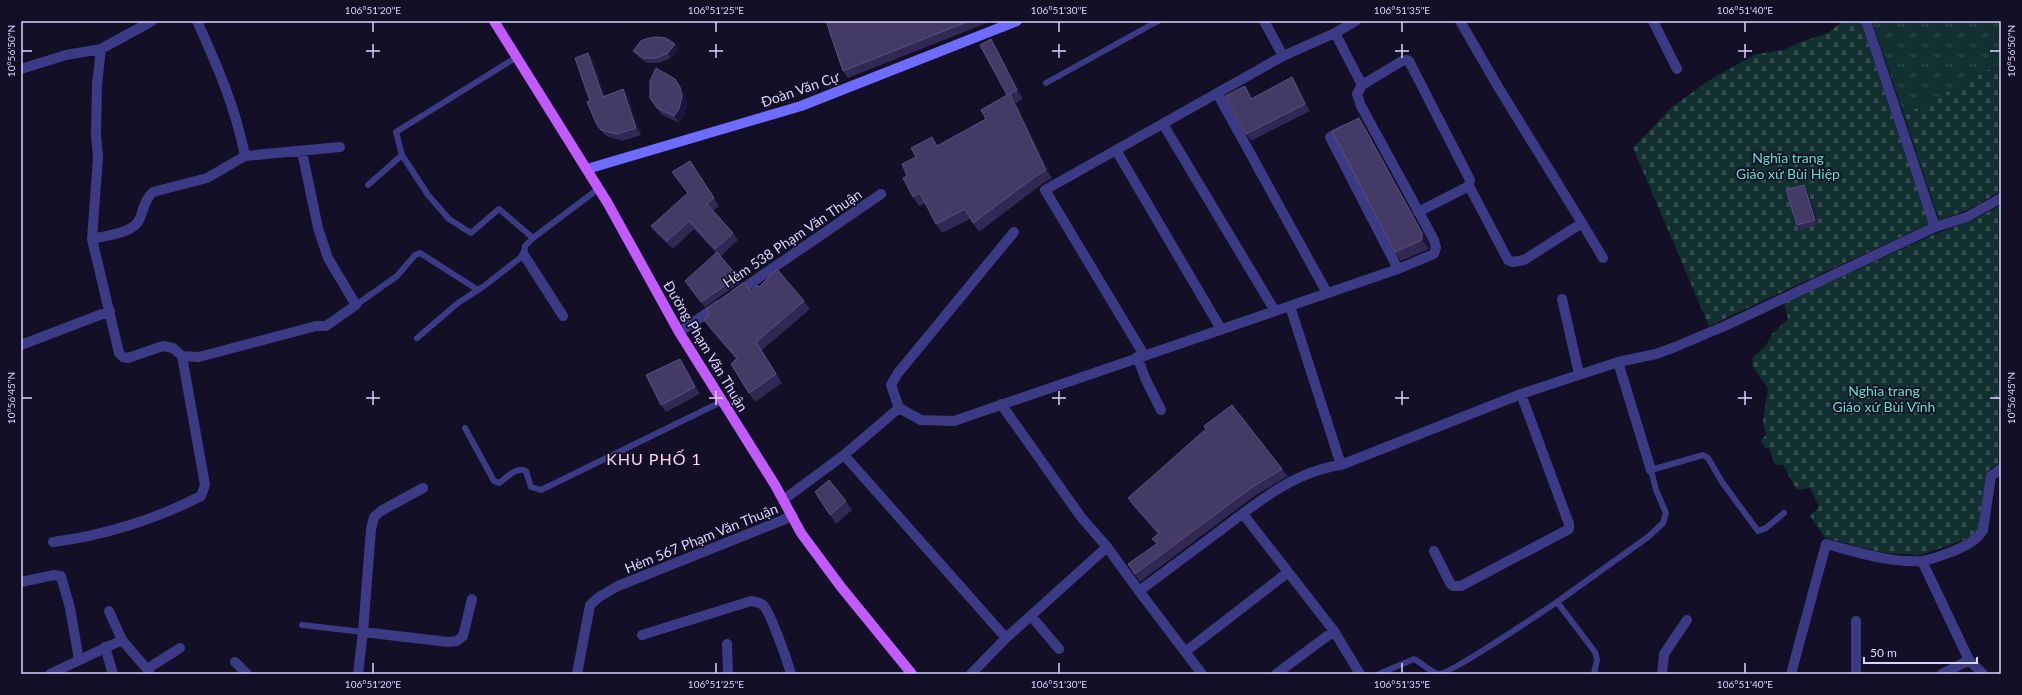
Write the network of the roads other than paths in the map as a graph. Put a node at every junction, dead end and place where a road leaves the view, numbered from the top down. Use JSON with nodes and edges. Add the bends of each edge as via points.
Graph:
{"nodes":[{"id":1,"x":152,"y":21,"type":"edge"},
{"id":2,"x":197,"y":21,"type":"edge"},
{"id":3,"x":494,"y":21,"type":"edge"},
{"id":4,"x":1018,"y":21,"type":"edge"},
{"id":5,"x":1158,"y":21,"type":"edge"},
{"id":6,"x":1264,"y":21,"type":"edge"},
{"id":7,"x":1356,"y":21,"type":"edge"},
{"id":8,"x":1460,"y":21,"type":"edge"},
{"id":9,"x":1653,"y":21,"type":"edge"},
{"id":10,"x":1866,"y":21,"type":"edge"},
{"id":11,"x":1335,"y":33,"type":"junction"},
{"id":12,"x":101,"y":49,"type":"junction"},
{"id":13,"x":1283,"y":56,"type":"junction"},
{"id":14,"x":517,"y":57,"type":"junction"},
{"id":15,"x":21,"y":69,"type":"edge"},
{"id":16,"x":1678,"y":69,"type":"dead end"},
{"id":17,"x":1046,"y":83,"type":"dead end"},
{"id":18,"x":1362,"y":85,"type":"junction"},
{"id":19,"x":1217,"y":93,"type":"junction"},
{"id":20,"x":1361,"y":121,"type":"junction"},
{"id":21,"x":1163,"y":124,"type":"junction"},
{"id":22,"x":340,"y":147,"type":"dead end"},
{"id":23,"x":1116,"y":150,"type":"junction"},
{"id":24,"x":302,"y":152,"type":"junction"},
{"id":25,"x":402,"y":155,"type":"junction"},
{"id":26,"x":245,"y":156,"type":"junction"},
{"id":27,"x":587,"y":169,"type":"junction"},
{"id":28,"x":368,"y":185,"type":"dead end"},
{"id":29,"x":1469,"y":186,"type":"junction"},
{"id":30,"x":598,"y":189,"type":"junction"},
{"id":31,"x":881,"y":194,"type":"dead end"},
{"id":32,"x":2001,"y":198,"type":"edge"},
{"id":33,"x":1418,"y":212,"type":"junction"},
{"id":34,"x":1582,"y":223,"type":"junction"},
{"id":35,"x":1935,"y":227,"type":"junction"},
{"id":36,"x":1014,"y":232,"type":"dead end"},
{"id":37,"x":533,"y":238,"type":"junction"},
{"id":38,"x":92,"y":239,"type":"junction"},
{"id":39,"x":524,"y":255,"type":"junction"},
{"id":40,"x":1603,"y":258,"type":"dead end"},
{"id":41,"x":1398,"y":269,"type":"junction"},
{"id":42,"x":478,"y":290,"type":"junction"},
{"id":43,"x":1327,"y":293,"type":"junction"},
{"id":44,"x":1562,"y":299,"type":"dead end"},
{"id":45,"x":356,"y":305,"type":"junction"},
{"id":46,"x":1290,"y":306,"type":"junction"},
{"id":47,"x":110,"y":311,"type":"junction"},
{"id":48,"x":1275,"y":311,"type":"junction"},
{"id":49,"x":563,"y":316,"type":"dead end"},
{"id":50,"x":1221,"y":328,"type":"junction"},
{"id":51,"x":679,"y":332,"type":"junction"},
{"id":52,"x":417,"y":338,"type":"dead end"},
{"id":53,"x":21,"y":345,"type":"edge"},
{"id":54,"x":182,"y":356,"type":"junction"},
{"id":55,"x":1141,"y":356,"type":"junction"},
{"id":56,"x":1618,"y":362,"type":"junction"},
{"id":57,"x":1579,"y":374,"type":"junction"},
{"id":58,"x":1521,"y":394,"type":"junction"},
{"id":59,"x":723,"y":401,"type":"junction"},
{"id":60,"x":1001,"y":404,"type":"junction"},
{"id":61,"x":899,"y":408,"type":"junction"},
{"id":62,"x":1161,"y":410,"type":"dead end"},
{"id":63,"x":465,"y":428,"type":"dead end"},
{"id":64,"x":844,"y":455,"type":"junction"},
{"id":65,"x":1341,"y":465,"type":"junction"},
{"id":66,"x":2001,"y":469,"type":"edge"},
{"id":67,"x":1651,"y":470,"type":"junction"},
{"id":68,"x":423,"y":488,"type":"dead end"},
{"id":69,"x":783,"y":500,"type":"junction"},
{"id":70,"x":1784,"y":513,"type":"dead end"},
{"id":71,"x":1242,"y":514,"type":"junction"},
{"id":72,"x":793,"y":516,"type":"junction"},
{"id":73,"x":53,"y":542,"type":"dead end"},
{"id":74,"x":1107,"y":547,"type":"junction"},
{"id":75,"x":1434,"y":551,"type":"dead end"},
{"id":76,"x":1922,"y":561,"type":"junction"},
{"id":77,"x":1287,"y":573,"type":"junction"},
{"id":78,"x":21,"y":582,"type":"edge"},
{"id":79,"x":1139,"y":592,"type":"junction"},
{"id":80,"x":472,"y":599,"type":"dead end"},
{"id":81,"x":1557,"y":602,"type":"junction"},
{"id":82,"x":109,"y":611,"type":"dead end"},
{"id":83,"x":1031,"y":616,"type":"junction"},
{"id":84,"x":1687,"y":620,"type":"dead end"},
{"id":85,"x":1856,"y":621,"type":"dead end"},
{"id":86,"x":302,"y":625,"type":"dead end"},
{"id":87,"x":1334,"y":631,"type":"junction"},
{"id":88,"x":363,"y":632,"type":"junction"},
{"id":89,"x":642,"y":635,"type":"dead end"},
{"id":90,"x":1006,"y":638,"type":"junction"},
{"id":91,"x":122,"y":640,"type":"junction"},
{"id":92,"x":727,"y":644,"type":"dead end"},
{"id":93,"x":106,"y":647,"type":"junction"},
{"id":94,"x":180,"y":648,"type":"dead end"},
{"id":95,"x":1059,"y":649,"type":"dead end"},
{"id":96,"x":1185,"y":652,"type":"junction"},
{"id":97,"x":79,"y":660,"type":"junction"},
{"id":98,"x":1969,"y":660,"type":"junction"},
{"id":99,"x":235,"y":662,"type":"dead end"},
{"id":100,"x":148,"y":672,"type":"edge"},
{"id":101,"x":52,"y":674,"type":"edge"},
{"id":102,"x":113,"y":674,"type":"edge"},
{"id":103,"x":247,"y":674,"type":"edge"},
{"id":104,"x":358,"y":674,"type":"edge"},
{"id":105,"x":577,"y":674,"type":"edge"},
{"id":106,"x":728,"y":674,"type":"edge"},
{"id":107,"x":791,"y":674,"type":"edge"},
{"id":108,"x":912,"y":674,"type":"edge"},
{"id":109,"x":971,"y":674,"type":"edge"},
{"id":110,"x":1202,"y":674,"type":"edge"},
{"id":111,"x":1276,"y":674,"type":"edge"},
{"id":112,"x":1360,"y":674,"type":"edge"},
{"id":113,"x":1379,"y":674,"type":"edge"},
{"id":114,"x":1594,"y":674,"type":"edge"},
{"id":115,"x":1662,"y":674,"type":"edge"},
{"id":116,"x":1791,"y":674,"type":"edge"},
{"id":117,"x":1856,"y":674,"type":"edge"},
{"id":118,"x":1942,"y":674,"type":"edge"},
{"id":119,"x":1983,"y":674,"type":"edge"}],
"edges":[{"from":1,"to":12,"type":"street"},
{"from":2,"to":26,"type":"street","via":[[226,88]]},
{"from":3,"to":14,"type":"main road","name":"Đường Phạm Văn Thuận"},
{"from":4,"to":27,"type":"street","name":"Đoàn Văn Cự","via":[[801,106]]},
{"from":5,"to":17,"type":"lane"},
{"from":6,"to":13,"type":"street"},
{"from":7,"to":11,"type":"street"},
{"from":8,"to":34,"type":"street"},
{"from":9,"to":16,"type":"street"},
{"from":10,"to":35,"type":"street"},
{"from":11,"to":13,"type":"street"},
{"from":11,"to":18,"type":"street"},
{"from":12,"to":15,"type":"street","via":[[66,55]]},
{"from":12,"to":38,"type":"street","via":[[97,84],[98,157]]},
{"from":13,"to":19,"type":"street"},
{"from":14,"to":25,"type":"lane","via":[[396,132]]},
{"from":14,"to":27,"type":"main road","name":"Đường Phạm Văn Thuận"},
{"from":18,"to":20,"type":"street","via":[[1357,94]]},
{"from":18,"to":29,"type":"street","via":[[1402,61],[1409,61],[1466,171],[1470,180]]},
{"from":19,"to":21,"type":"street"},
{"from":19,"to":43,"type":"street"},
{"from":20,"to":33,"type":"street"},
{"from":20,"to":41,"type":"street","via":[[1330,137]]},
{"from":21,"to":23,"type":"street"},
{"from":21,"to":48,"type":"street"},
{"from":22,"to":24,"type":"street"},
{"from":23,"to":50,"type":"street"},
{"from":23,"to":55,"type":"street","via":[[1045,190]]},
{"from":24,"to":26,"type":"street"},
{"from":24,"to":45,"type":"street","via":[[315,214],[328,258]]},
{"from":25,"to":28,"type":"lane"},
{"from":25,"to":37,"type":"lane","via":[[428,195],[449,219],[471,233],[499,209]]},
{"from":26,"to":38,"type":"street","via":[[207,178],[153,192],[147,197],[140,220],[131,229]]},
{"from":27,"to":30,"type":"main road","name":"Đường Phạm Văn Thuận"},
{"from":29,"to":33,"type":"street"},
{"from":29,"to":34,"type":"street","via":[[1508,260],[1513,262],[1524,260]]},
{"from":30,"to":37,"type":"lane"},
{"from":30,"to":51,"type":"main road","name":"Đường Phạm Văn Thuận"},
{"from":31,"to":51,"type":"street","name":"Hẻm 538 Phạm Văn Thuận"},
{"from":32,"to":35,"type":"street","via":[[1967,217]]},
{"from":33,"to":41,"type":"street","via":[[1434,240],[1434,254]]},
{"from":34,"to":40,"type":"street"},
{"from":35,"to":56,"type":"street","via":[[1675,347]]},
{"from":36,"to":61,"type":"street","via":[[898,372],[891,385]]},
{"from":37,"to":39,"type":"lane","via":[[525,246]]},
{"from":38,"to":47,"type":"street"},
{"from":39,"to":42,"type":"lane"},
{"from":39,"to":49,"type":"street"},
{"from":41,"to":43,"type":"street"},
{"from":42,"to":45,"type":"lane","via":[[420,253],[415,255],[397,276]]},
{"from":42,"to":52,"type":"lane","via":[[458,303]]},
{"from":43,"to":46,"type":"street"},
{"from":44,"to":57,"type":"street"},
{"from":45,"to":54,"type":"street","via":[[326,326],[316,326],[199,357]]},
{"from":46,"to":48,"type":"street"},
{"from":46,"to":65,"type":"street"},
{"from":47,"to":53,"type":"street"},
{"from":47,"to":54,"type":"street","via":[[122,356],[128,358],[163,346],[173,348]]},
{"from":48,"to":50,"type":"street"},
{"from":50,"to":55,"type":"street"},
{"from":51,"to":59,"type":"main road","name":"Đường Phạm Văn Thuận"},
{"from":54,"to":73,"type":"street","via":[[205,486],[201,496],[116,529]]},
{"from":55,"to":60,"type":"street"},
{"from":55,"to":62,"type":"street","via":[[1146,380]]},
{"from":56,"to":57,"type":"street"},
{"from":56,"to":67,"type":"street"},
{"from":57,"to":58,"type":"street"},
{"from":58,"to":65,"type":"street"},
{"from":58,"to":75,"type":"street","via":[[1569,530],[1461,586],[1450,584]]},
{"from":59,"to":63,"type":"lane","via":[[541,490],[531,488],[526,471],[522,469],[499,483],[494,481]]},
{"from":59,"to":69,"type":"main road","name":"Đường Phạm Văn Thuận"},
{"from":60,"to":61,"type":"street","via":[[954,421],[921,420]]},
{"from":60,"to":74,"type":"street","via":[[1081,518]]},
{"from":61,"to":64,"type":"street"},
{"from":64,"to":69,"type":"street"},
{"from":64,"to":90,"type":"street"},
{"from":65,"to":71,"type":"street","via":[[1325,467],[1310,473],[1281,488]]},
{"from":66,"to":76,"type":"street","via":[[1991,476],[1985,521],[1979,536],[1970,544]]},
{"from":67,"to":70,"type":"lane","via":[[1703,455],[1708,458],[1722,482],[1758,531],[1766,528]]},
{"from":67,"to":81,"type":"lane","via":[[1666,514],[1663,523],[1648,537]]},
{"from":68,"to":88,"type":"street","via":[[374,517]]},
{"from":69,"to":72,"type":"main road","name":"Đường Phạm Văn Thuận"},
{"from":71,"to":77,"type":"street"},
{"from":71,"to":79,"type":"street"},
{"from":72,"to":105,"type":"street","name":"Hẻm 567 Phạm Văn Thuận","via":[[618,586],[599,597],[590,605]]},
{"from":72,"to":108,"type":"main road","name":"Đường Phạm Văn Thuận","via":[[801,533],[841,587]]},
{"from":74,"to":79,"type":"street"},
{"from":74,"to":83,"type":"street"},
{"from":76,"to":98,"type":"street"},
{"from":76,"to":116,"type":"street","via":[[1882,558],[1826,544]]},
{"from":77,"to":87,"type":"street"},
{"from":77,"to":96,"type":"street"},
{"from":78,"to":97,"type":"street","via":[[61,576],[70,608]]},
{"from":79,"to":96,"type":"street"},
{"from":80,"to":88,"type":"street","via":[[463,636],[457,641]]},
{"from":81,"to":113,"type":"lane","via":[[1463,663],[1442,673],[1438,674],[1414,659]]},
{"from":81,"to":114,"type":"lane","via":[[1595,652],[1597,660]]},
{"from":82,"to":91,"type":"street"},
{"from":83,"to":90,"type":"street"},
{"from":83,"to":95,"type":"street"},
{"from":84,"to":115,"type":"street","via":[[1664,654]]},
{"from":85,"to":117,"type":"street"},
{"from":86,"to":88,"type":"lane"},
{"from":87,"to":111,"type":"street"},
{"from":87,"to":112,"type":"street"},
{"from":88,"to":104,"type":"street"},
{"from":89,"to":107,"type":"street","via":[[751,601],[759,602],[764,606],[773,624]]},
{"from":90,"to":109,"type":"street"},
{"from":91,"to":93,"type":"street"},
{"from":91,"to":100,"type":"street"},
{"from":92,"to":106,"type":"street"},
{"from":93,"to":97,"type":"street"},
{"from":93,"to":102,"type":"street"},
{"from":94,"to":100,"type":"street"},
{"from":96,"to":110,"type":"street"},
{"from":97,"to":101,"type":"street"},
{"from":98,"to":118,"type":"street"},
{"from":98,"to":119,"type":"street"},
{"from":99,"to":103,"type":"street"}]}
